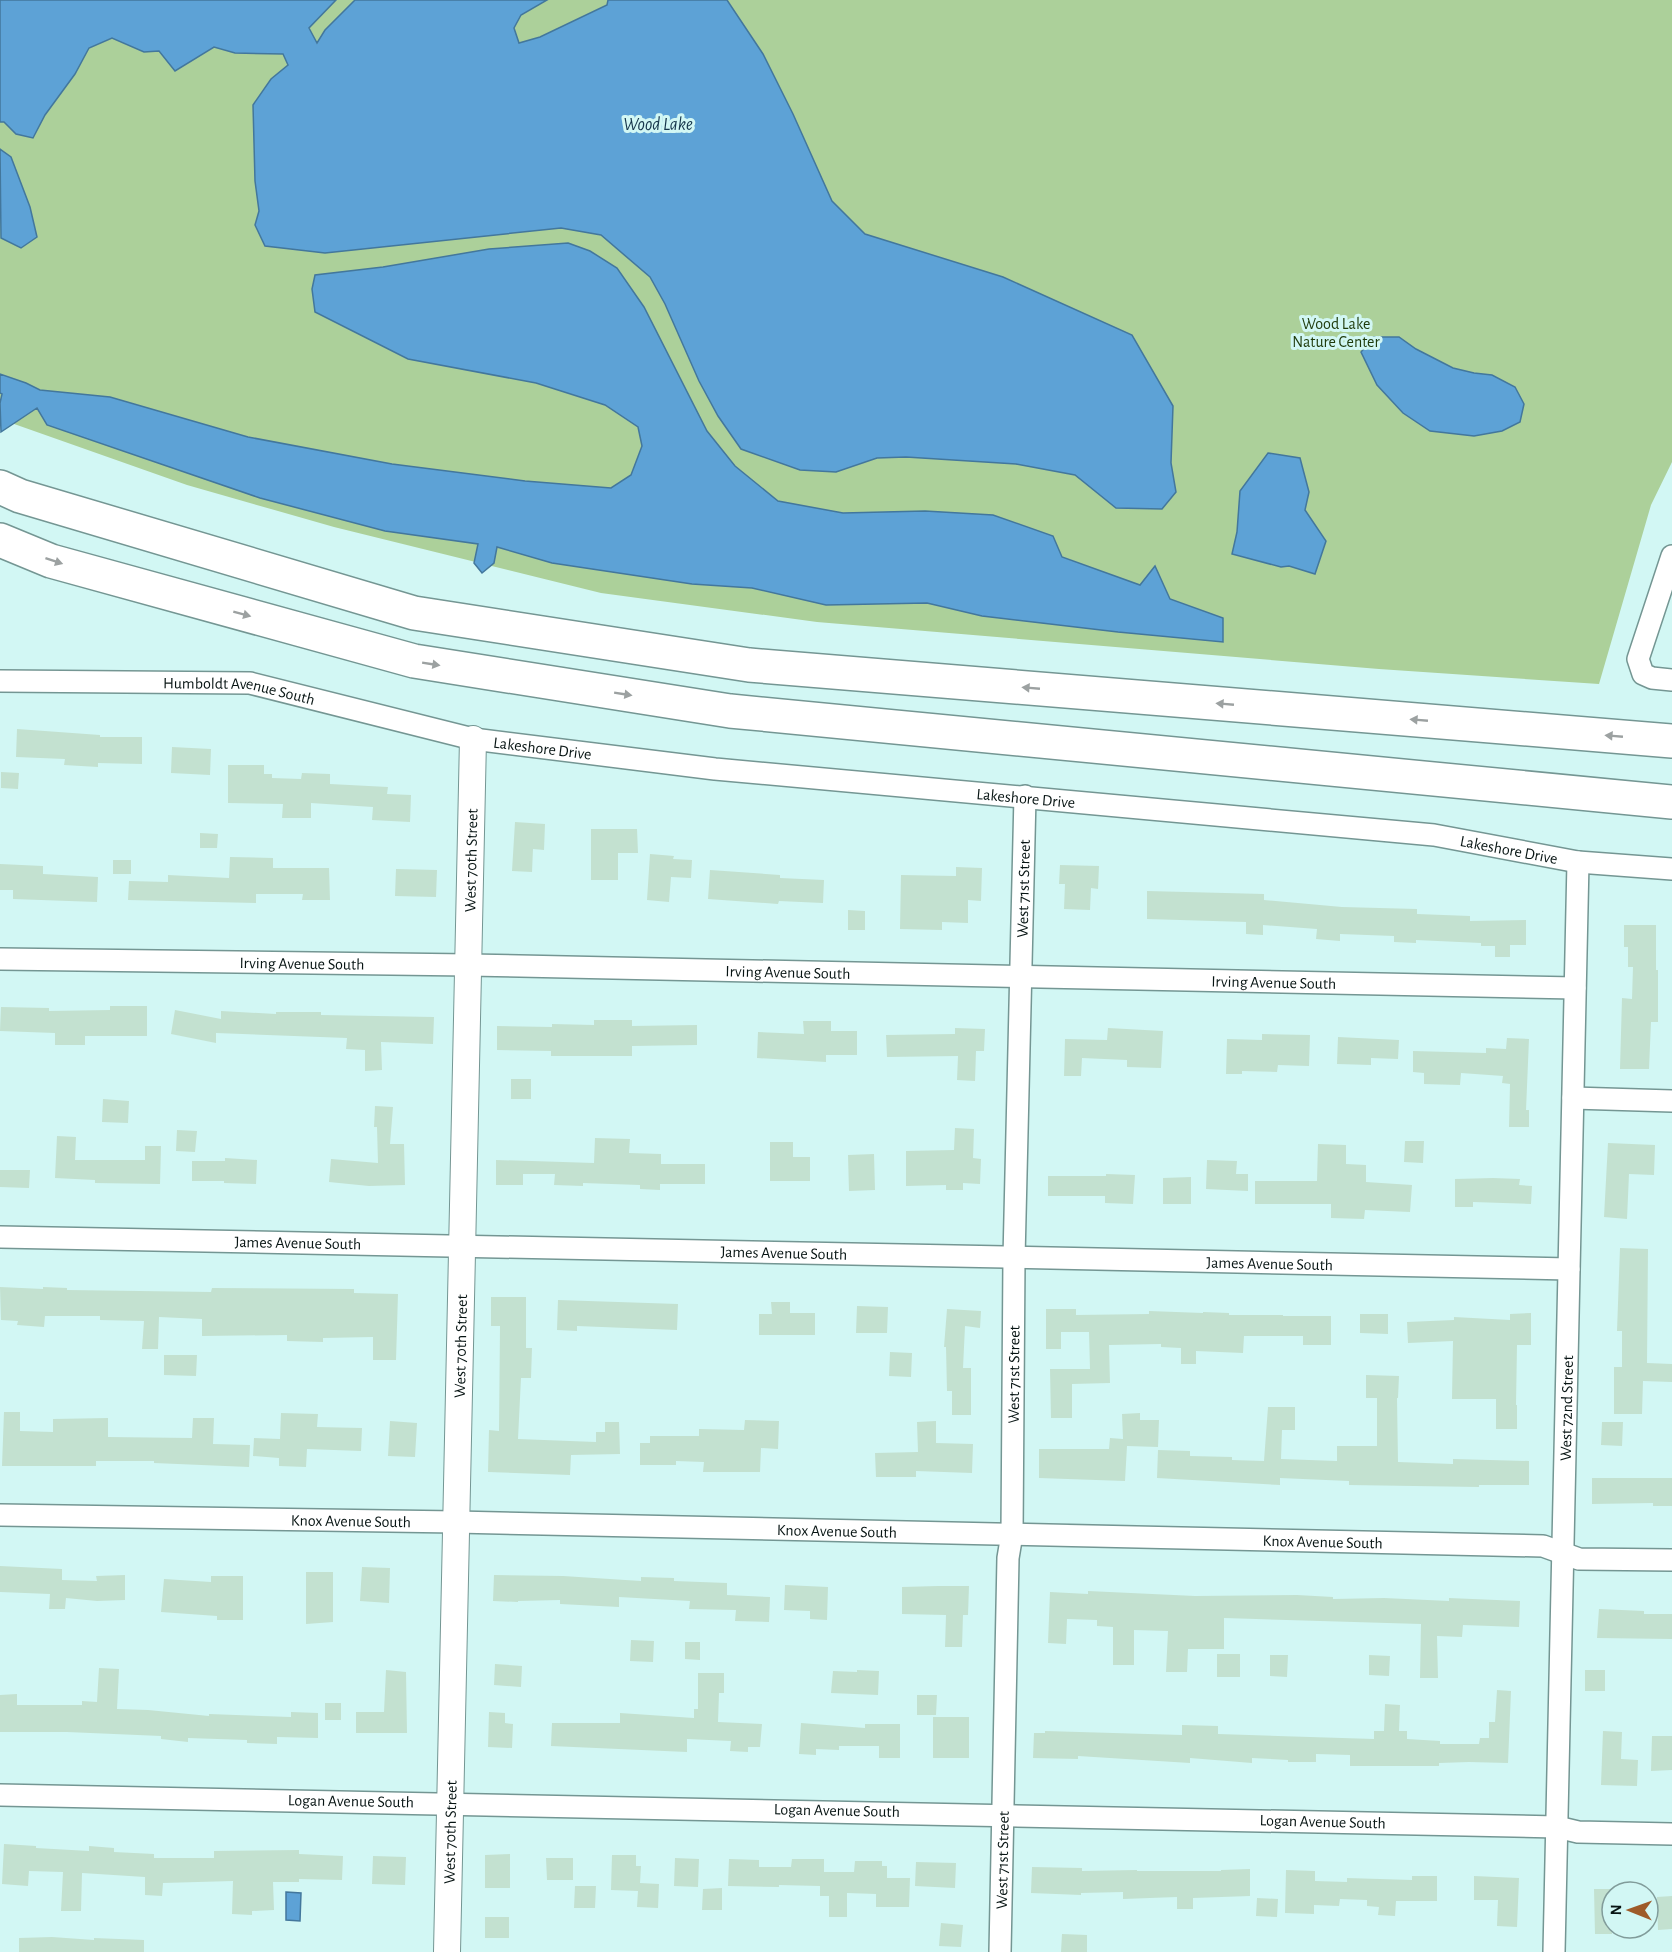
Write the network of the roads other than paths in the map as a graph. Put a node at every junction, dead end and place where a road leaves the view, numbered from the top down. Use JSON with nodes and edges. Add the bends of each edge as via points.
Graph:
{"nodes":[{"id":1,"x":0,"y":487,"type":"edge"},
{"id":2,"x":0,"y":540,"type":"edge"},
{"id":3,"x":1672,"y":556,"type":"edge"},
{"id":4,"x":1672,"y":680,"type":"edge"},
{"id":5,"x":0,"y":681,"type":"edge"},
{"id":6,"x":473,"y":739,"type":"junction"},
{"id":7,"x":1672,"y":741,"type":"edge"},
{"id":8,"x":1025,"y":796,"type":"junction"},
{"id":9,"x":1672,"y":802,"type":"edge"},
{"id":10,"x":1578,"y":862,"type":"junction"},
{"id":11,"x":1672,"y":869,"type":"edge"},
{"id":12,"x":0,"y":959,"type":"edge"},
{"id":13,"x":469,"y":965,"type":"junction"},
{"id":14,"x":1020,"y":978,"type":"junction"},
{"id":15,"x":1575,"y":988,"type":"junction"},
{"id":16,"x":1573,"y":1098,"type":"junction"},
{"id":17,"x":1672,"y":1101,"type":"edge"},
{"id":18,"x":0,"y":1237,"type":"edge"},
{"id":19,"x":462,"y":1244,"type":"junction"},
{"id":20,"x":1014,"y":1258,"type":"junction"},
{"id":21,"x":1569,"y":1269,"type":"junction"},
{"id":22,"x":0,"y":1515,"type":"edge"},
{"id":23,"x":456,"y":1522,"type":"junction"},
{"id":24,"x":1012,"y":1534,"type":"junction"},
{"id":25,"x":1563,"y":1551,"type":"junction"},
{"id":26,"x":1672,"y":1560,"type":"edge"},
{"id":27,"x":0,"y":1795,"type":"edge"},
{"id":28,"x":450,"y":1801,"type":"junction"},
{"id":29,"x":1003,"y":1812,"type":"junction"},
{"id":30,"x":1557,"y":1827,"type":"junction"},
{"id":31,"x":1672,"y":1834,"type":"edge"},
{"id":32,"x":447,"y":1952,"type":"edge"},
{"id":33,"x":1000,"y":1952,"type":"edge"},
{"id":34,"x":1554,"y":1952,"type":"edge"}],
"edges":[{"from":7,"to":1,"type":"highway","one_way":true,"via":[[749,665],[414,613]]},
{"from":2,"to":9,"type":"highway","one_way":true,"via":[[51,561],[414,661],[718,709]]},
{"from":3,"to":4,"type":"street","via":[[1638,659],[1643,674]]},
{"from":5,"to":6,"type":"street","name":"Humboldt Avenue South","via":[[250,683]]},
{"from":6,"to":8,"type":"street","name":"Lakeshore Drive","via":[[715,769]]},
{"from":6,"to":13,"type":"street","name":"West 70th Street"},
{"from":8,"to":10,"type":"street","name":"Lakeshore Drive","via":[[1434,835]]},
{"from":8,"to":14,"type":"street","name":"West 71st Street"},
{"from":10,"to":11,"type":"street"},
{"from":10,"to":15,"type":"street","name":"West 72nd Street"},
{"from":12,"to":13,"type":"street","name":"Irving Avenue South"},
{"from":13,"to":14,"type":"street","name":"Irving Avenue South"},
{"from":13,"to":19,"type":"street","name":"West 70th Street"},
{"from":14,"to":15,"type":"street","name":"Irving Avenue South"},
{"from":14,"to":20,"type":"street","name":"West 71st Street"},
{"from":15,"to":16,"type":"street","name":"West 72nd Street"},
{"from":16,"to":17,"type":"street"},
{"from":16,"to":21,"type":"street","name":"West 72nd Street"},
{"from":18,"to":19,"type":"street","name":"James Avenue South"},
{"from":19,"to":20,"type":"street","name":"James Avenue South"},
{"from":19,"to":23,"type":"street","name":"West 70th Street"},
{"from":20,"to":21,"type":"street","name":"James Avenue South"},
{"from":20,"to":24,"type":"street","name":"West 71st Street"},
{"from":21,"to":25,"type":"street","name":"West 72nd Street"},
{"from":22,"to":23,"type":"street","name":"Knox Avenue South"},
{"from":23,"to":24,"type":"street","name":"Knox Avenue South"},
{"from":23,"to":28,"type":"street","name":"West 70th Street"},
{"from":24,"to":25,"type":"street","name":"Knox Avenue South","via":[[1543,1546]]},
{"from":24,"to":29,"type":"street","name":"West 71st Street","via":[[1008,1558]]},
{"from":25,"to":26,"type":"street","name":"Knox Avenue South","via":[[1580,1559]]},
{"from":25,"to":30,"type":"street","name":"West 72nd Street"},
{"from":27,"to":28,"type":"street","name":"Logan Avenue South"},
{"from":28,"to":29,"type":"street","name":"Logan Avenue South"},
{"from":28,"to":32,"type":"street","name":"West 70th Street"},
{"from":29,"to":30,"type":"street","name":"Logan Avenue South"},
{"from":29,"to":33,"type":"street","name":"West 71st Street"},
{"from":30,"to":31,"type":"street","name":"Logan Avenue South","via":[[1578,1832]]},
{"from":30,"to":34,"type":"street","name":"West 72nd Street"}]}
